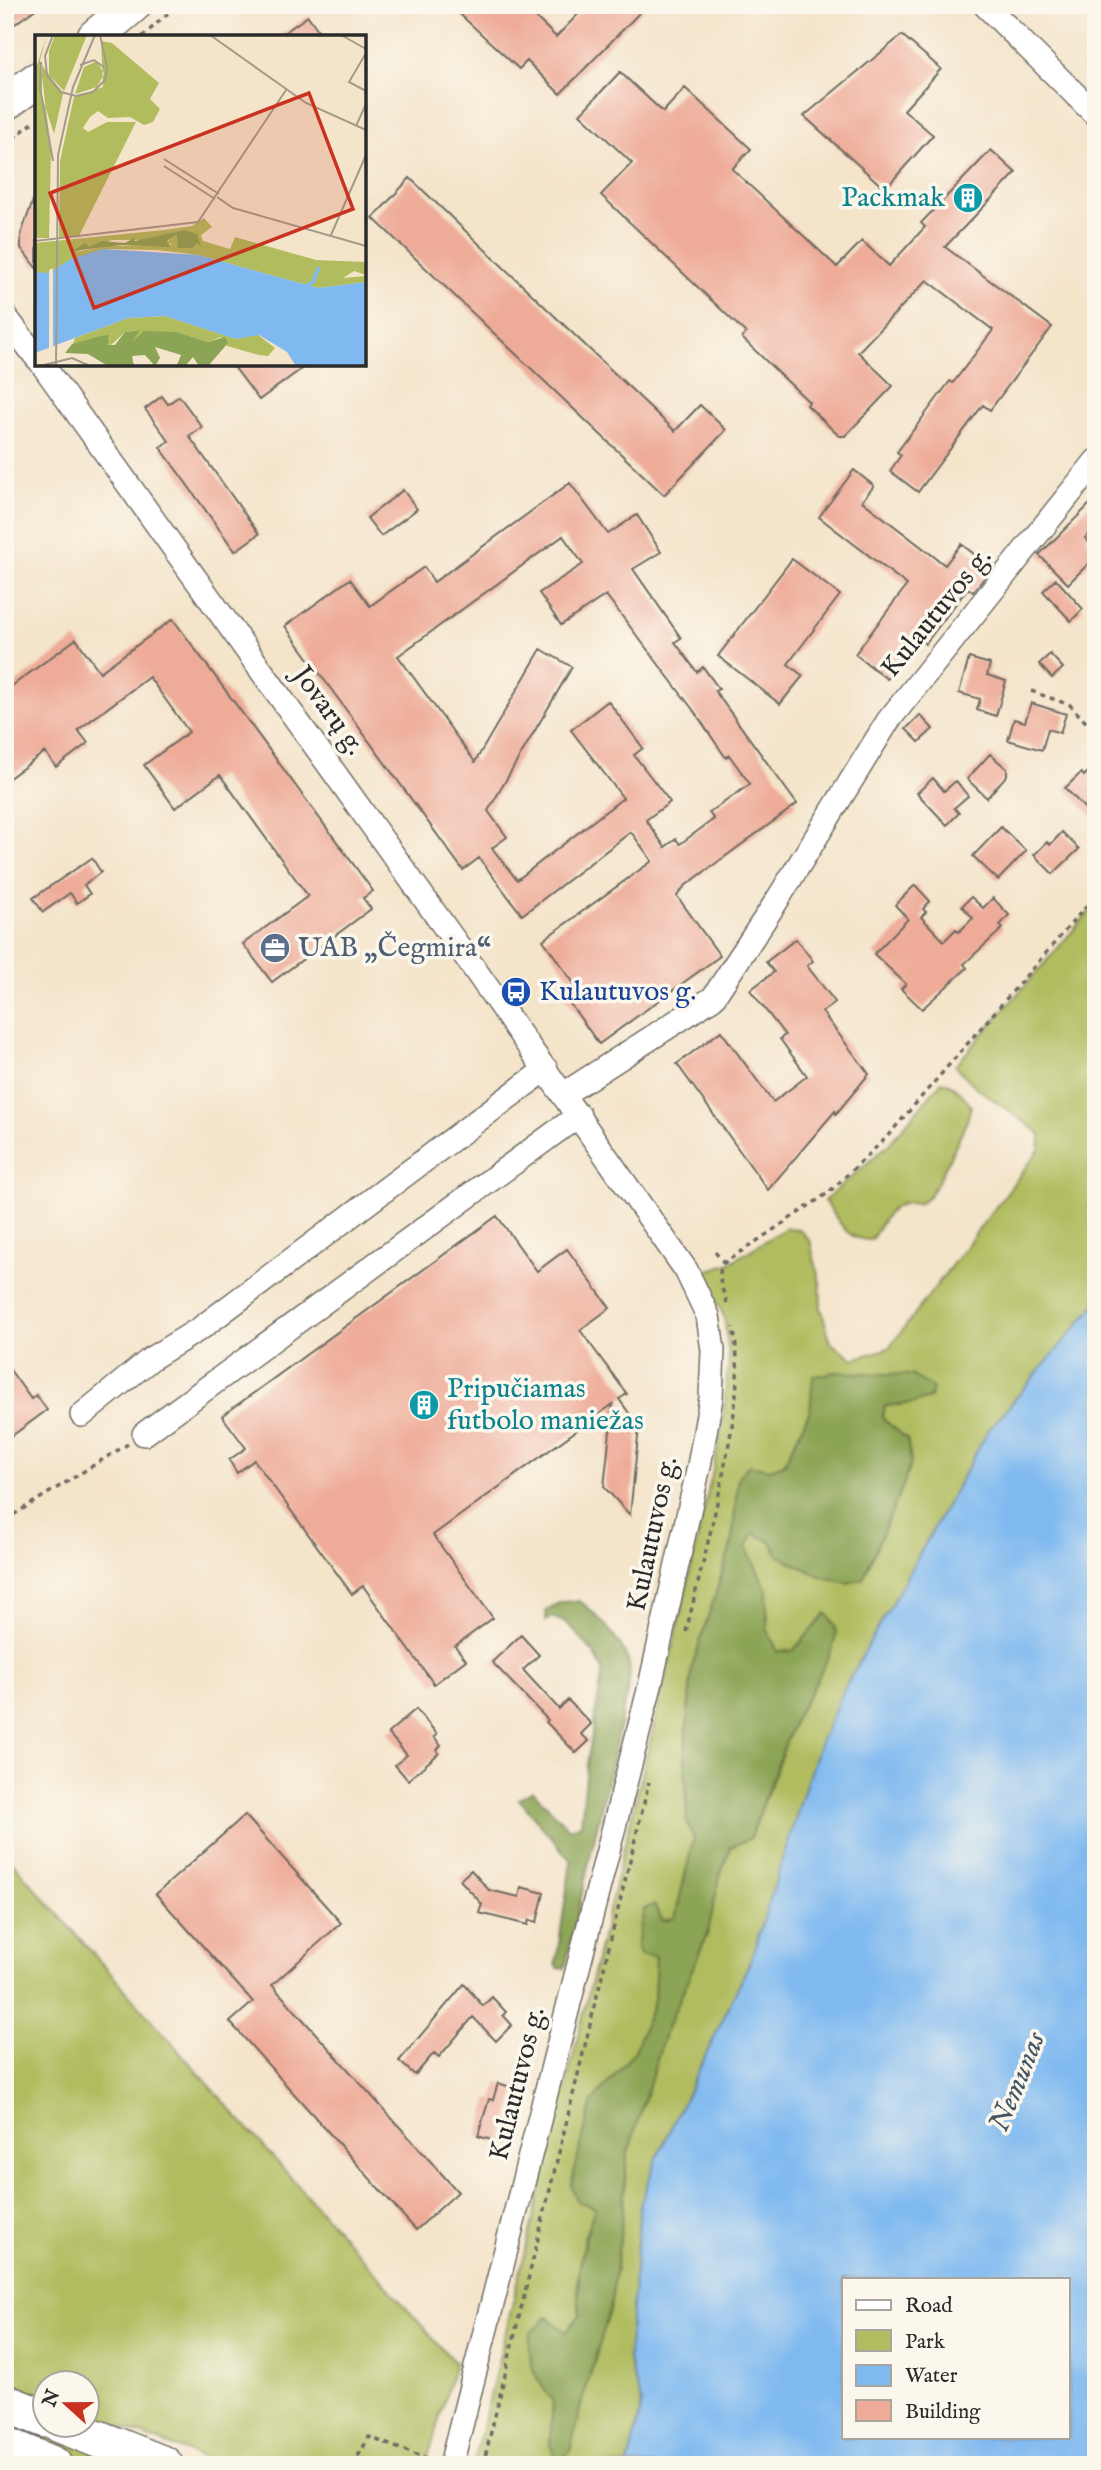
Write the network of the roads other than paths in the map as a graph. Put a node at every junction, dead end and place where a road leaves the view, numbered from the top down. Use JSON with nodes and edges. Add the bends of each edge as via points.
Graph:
{"nodes":[{"id":1,"x":133,"y":5,"type":"edge"},
{"id":2,"x":985,"y":5,"type":"edge"},
{"id":3,"x":97,"y":35,"type":"edge"},
{"id":4,"x":35,"y":81,"type":"edge"},
{"id":5,"x":5,"y":103,"type":"edge"},
{"id":6,"x":1096,"y":115,"type":"edge"},
{"id":7,"x":5,"y":316,"type":"edge"},
{"id":8,"x":35,"y":355,"type":"edge"},
{"id":9,"x":42,"y":366,"type":"edge"},
{"id":10,"x":1096,"y":461,"type":"edge"},
{"id":11,"x":546,"y":1069,"type":"junction"},
{"id":12,"x":564,"y":1094,"type":"junction"},
{"id":13,"x":579,"y":1115,"type":"junction"},
{"id":14,"x":82,"y":1415,"type":"dead end"},
{"id":15,"x":144,"y":1434,"type":"road end"},
{"id":16,"x":5,"y":2403,"type":"edge"},
{"id":17,"x":32,"y":2414,"type":"edge"},
{"id":18,"x":96,"y":2438,"type":"edge"},
{"id":19,"x":5,"y":2445,"type":"edge"},
{"id":20,"x":52,"y":2465,"type":"edge"},
{"id":21,"x":164,"y":2465,"type":"edge"},
{"id":22,"x":451,"y":2465,"type":"edge"}],
"edges":[{"from":1,"to":3,"type":"main road"},
{"from":2,"to":6,"type":"street"},
{"from":4,"to":5,"type":"main road"},
{"from":7,"to":8,"type":"street"},
{"from":9,"to":11,"type":"street","name":"Jovarų g."},
{"from":10,"to":12,"type":"street","name":"Kulautuvos g.","via":[[888,721],[713,998]]},
{"from":11,"to":12,"type":"street","name":"Jovarų g."},
{"from":11,"to":14,"type":"street"},
{"from":12,"to":13,"type":"street","name":"Kulautuvos g."},
{"from":13,"to":15,"type":"street"},
{"from":13,"to":22,"type":"street","name":"Kulautuvos g.","via":[[695,1285],[712,1331],[711,1398],[650,1686]]},
{"from":16,"to":17,"type":"highway"},
{"from":18,"to":21,"type":"highway"},
{"from":19,"to":20,"type":"highway"}]}
